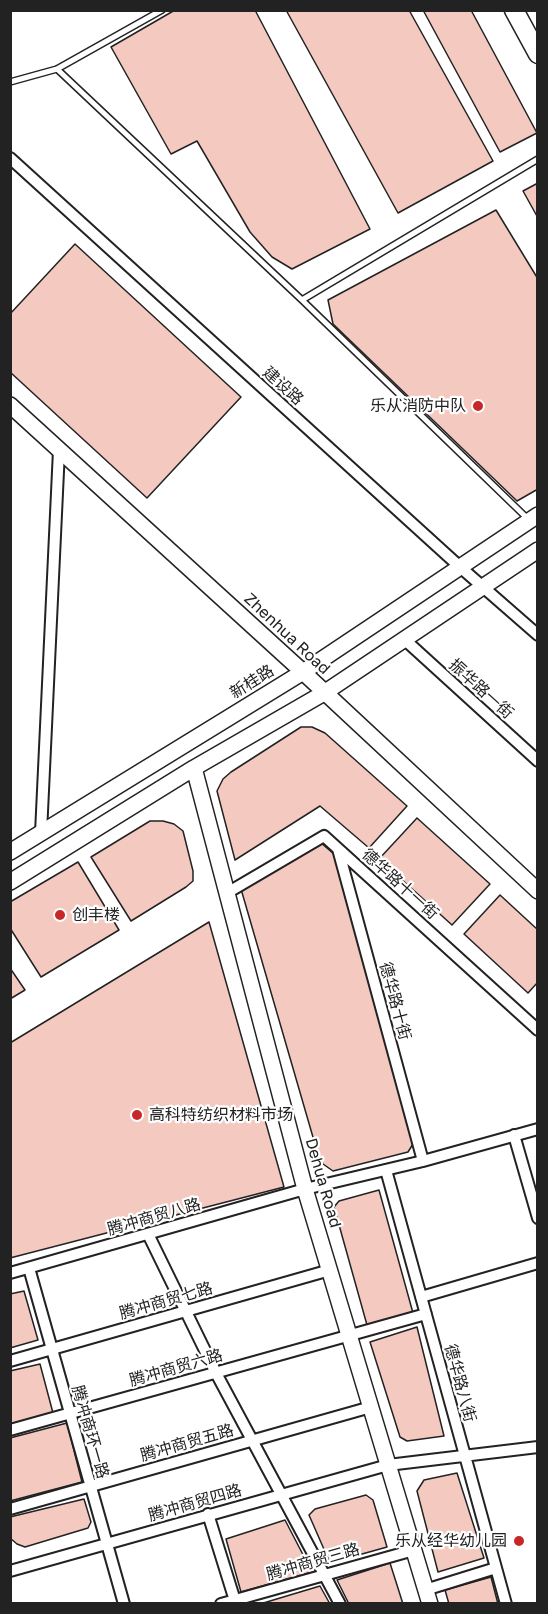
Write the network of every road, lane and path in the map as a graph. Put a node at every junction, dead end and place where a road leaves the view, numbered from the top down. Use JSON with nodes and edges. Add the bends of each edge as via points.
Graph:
{"nodes":[{"id":1,"x":162,"y":10,"type":"edge"},
{"id":2,"x":514,"y":10,"type":"edge"},
{"id":3,"x":537,"y":54,"type":"edge"},
{"id":4,"x":57,"y":69,"type":"junction"},
{"id":5,"x":10,"y":82,"type":"edge"},
{"id":6,"x":10,"y":158,"type":"edge"},
{"id":7,"x":537,"y":159,"type":"edge"},
{"id":8,"x":302,"y":300,"type":"junction"},
{"id":9,"x":10,"y":405,"type":"edge"},
{"id":10,"x":59,"y":450,"type":"junction"},
{"id":11,"x":533,"y":518,"type":"edge"},
{"id":12,"x":537,"y":550,"type":"edge"},
{"id":13,"x":459,"y":566,"type":"junction"},
{"id":14,"x":483,"y":585,"type":"junction"},
{"id":15,"x":537,"y":635,"type":"edge"},
{"id":16,"x":404,"y":639,"type":"junction"},
{"id":17,"x":303,"y":672,"type":"junction"},
{"id":18,"x":324,"y":693,"type":"junction"},
{"id":19,"x":537,"y":761,"type":"edge"},
{"id":20,"x":194,"y":768,"type":"junction"},
{"id":21,"x":41,"y":833,"type":"junction"},
{"id":22,"x":338,"y":848,"type":"junction"},
{"id":23,"x":10,"y":852,"type":"edge"},
{"id":24,"x":10,"y":882,"type":"edge"},
{"id":25,"x":537,"y":891,"type":"edge"},
{"id":26,"x":227,"y":893,"type":"junction"},
{"id":27,"x":537,"y":1030,"type":"edge"},
{"id":28,"x":537,"y":1129,"type":"edge"},
{"id":29,"x":514,"y":1135,"type":"junction"},
{"id":30,"x":423,"y":1161,"type":"junction"},
{"id":31,"x":386,"y":1170,"type":"junction"},
{"id":32,"x":306,"y":1189,"type":"junction"},
{"id":33,"x":537,"y":1218,"type":"edge"},
{"id":34,"x":148,"y":1234,"type":"junction"},
{"id":35,"x":537,"y":1263,"type":"edge"},
{"id":36,"x":29,"y":1268,"type":"junction"},
{"id":37,"x":330,"y":1270,"type":"junction"},
{"id":38,"x":10,"y":1273,"type":"edge"},
{"id":39,"x":421,"y":1297,"type":"junction"},
{"id":40,"x":186,"y":1311,"type":"junction"},
{"id":41,"x":426,"y":1314,"type":"junction"},
{"id":42,"x":349,"y":1336,"type":"junction"},
{"id":43,"x":51,"y":1349,"type":"junction"},
{"id":44,"x":10,"y":1361,"type":"edge"},
{"id":45,"x":216,"y":1373,"type":"junction"},
{"id":46,"x":371,"y":1407,"type":"junction"},
{"id":47,"x":69,"y":1414,"type":"junction"},
{"id":48,"x":10,"y":1430,"type":"edge"},
{"id":49,"x":253,"y":1440,"type":"junction"},
{"id":50,"x":537,"y":1447,"type":"edge"},
{"id":51,"x":464,"y":1455,"type":"junction"},
{"id":52,"x":388,"y":1465,"type":"junction"},
{"id":53,"x":90,"y":1486,"type":"junction"},
{"id":54,"x":281,"y":1494,"type":"junction"},
{"id":55,"x":10,"y":1509,"type":"edge"},
{"id":56,"x":208,"y":1514,"type":"junction"},
{"id":57,"x":106,"y":1544,"type":"junction"},
{"id":58,"x":414,"y":1550,"type":"junction"},
{"id":59,"x":496,"y":1568,"type":"junction"},
{"id":60,"x":10,"y":1570,"type":"edge"},
{"id":61,"x":325,"y":1575,"type":"junction"},
{"id":62,"x":428,"y":1597,"type":"edge"},
{"id":63,"x":236,"y":1601,"type":"edge"},
{"id":64,"x":124,"y":1604,"type":"edge"},
{"id":65,"x":221,"y":1604,"type":"edge"},
{"id":66,"x":340,"y":1604,"type":"edge"},
{"id":67,"x":507,"y":1604,"type":"edge"}],
"edges":[{"from":1,"to":4,"type":"lane"},
{"from":2,"to":3,"type":"main road"},
{"from":4,"to":5,"type":"lane"},
{"from":4,"to":8,"type":"lane"},
{"from":6,"to":13,"type":"street","name":"建设路"},
{"from":7,"to":8,"type":"lane"},
{"from":8,"to":11,"type":"lane"},
{"from":9,"to":10,"type":"street","name":"Zhenhua Road"},
{"from":10,"to":17,"type":"street","name":"Zhenhua Road"},
{"from":10,"to":21,"type":"street"},
{"from":11,"to":13,"type":"street","name":"新桂路"},
{"from":12,"to":14,"type":"street"},
{"from":13,"to":14,"type":"street","name":"建设路"},
{"from":13,"to":17,"type":"street","name":"新桂路"},
{"from":14,"to":15,"type":"street","name":"建设路"},
{"from":14,"to":16,"type":"street"},
{"from":16,"to":18,"type":"street"},
{"from":16,"to":19,"type":"street","name":"振华路一街"},
{"from":17,"to":18,"type":"street","name":"Zhenhua Road"},
{"from":17,"to":21,"type":"street","name":"新桂路"},
{"from":18,"to":20,"type":"street"},
{"from":18,"to":25,"type":"street","name":"Zhenhua Road"},
{"from":20,"to":24,"type":"street"},
{"from":20,"to":26,"type":"street","name":"Dehua Road"},
{"from":21,"to":23,"type":"street","name":"新桂路"},
{"from":22,"to":26,"type":"street","name":"德华路十一街","via":[[324,836]]},
{"from":22,"to":27,"type":"street","name":"德华路十一街"},
{"from":22,"to":30,"type":"street","name":"德华路十街"},
{"from":26,"to":32,"type":"street","name":"Dehua Road"},
{"from":28,"to":29,"type":"street","name":"腾冲商贸八路"},
{"from":29,"to":30,"type":"street","name":"腾冲商贸八路"},
{"from":29,"to":33,"type":"street"},
{"from":30,"to":31,"type":"street","name":"腾冲商贸八路"},
{"from":31,"to":32,"type":"street","name":"腾冲商贸八路"},
{"from":31,"to":39,"type":"street","name":"德华路八街"},
{"from":32,"to":34,"type":"street","name":"腾冲商贸八路"},
{"from":32,"to":37,"type":"street","name":"Dehua Road"},
{"from":34,"to":36,"type":"street","name":"腾冲商贸八路"},
{"from":34,"to":40,"type":"street"},
{"from":35,"to":39,"type":"street"},
{"from":36,"to":38,"type":"street","name":"腾冲商贸八路"},
{"from":36,"to":43,"type":"street","name":"腾冲商环一路"},
{"from":37,"to":40,"type":"street","name":"腾冲商贸七路"},
{"from":37,"to":42,"type":"street","name":"Dehua Road"},
{"from":39,"to":41,"type":"street","name":"德华路八街"},
{"from":40,"to":43,"type":"street","name":"腾冲商贸七路"},
{"from":40,"to":45,"type":"street"},
{"from":41,"to":42,"type":"street","name":"腾冲商贸六路"},
{"from":41,"to":51,"type":"street","name":"德华路八街"},
{"from":42,"to":45,"type":"street","name":"腾冲商贸六路"},
{"from":42,"to":46,"type":"street","name":"Dehua Road"},
{"from":43,"to":44,"type":"street","name":"腾冲商贸七路"},
{"from":43,"to":47,"type":"street","name":"腾冲商环一路"},
{"from":45,"to":47,"type":"street","name":"腾冲商贸六路"},
{"from":45,"to":49,"type":"street"},
{"from":46,"to":49,"type":"street","name":"腾冲商贸五路"},
{"from":46,"to":52,"type":"street","name":"Dehua Road"},
{"from":47,"to":48,"type":"street","name":"腾冲商贸六路"},
{"from":47,"to":53,"type":"street","name":"腾冲商环一路"},
{"from":49,"to":53,"type":"street","name":"腾冲商贸五路"},
{"from":49,"to":54,"type":"street"},
{"from":50,"to":51,"type":"street","name":"腾冲商贸四路"},
{"from":51,"to":52,"type":"street","name":"腾冲商贸四路"},
{"from":51,"to":59,"type":"street","name":"德华路八街"},
{"from":52,"to":54,"type":"street","name":"腾冲商贸四路"},
{"from":52,"to":58,"type":"street","name":"Dehua Road"},
{"from":53,"to":55,"type":"street","name":"腾冲商贸五路"},
{"from":53,"to":57,"type":"street","name":"腾冲商环一路"},
{"from":54,"to":56,"type":"street","name":"腾冲商贸四路"},
{"from":54,"to":61,"type":"street"},
{"from":56,"to":57,"type":"street","name":"腾冲商贸四路"},
{"from":56,"to":63,"type":"street"},
{"from":57,"to":60,"type":"street","name":"腾冲商贸四路"},
{"from":57,"to":64,"type":"street","name":"腾冲商环一路"},
{"from":58,"to":61,"type":"street","name":"腾冲商贸三路"},
{"from":58,"to":62,"type":"street","name":"Dehua Road"},
{"from":59,"to":62,"type":"street"},
{"from":59,"to":67,"type":"street","name":"德华路八街"},
{"from":61,"to":63,"type":"street","name":"腾冲商贸三路"},
{"from":61,"to":66,"type":"street"},
{"from":63,"to":65,"type":"street","name":"腾冲商贸三路"}]}
